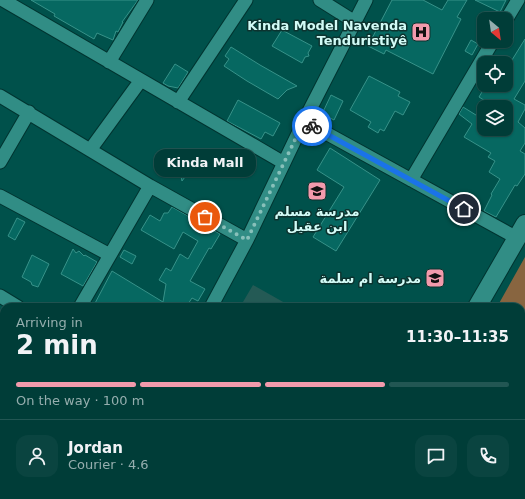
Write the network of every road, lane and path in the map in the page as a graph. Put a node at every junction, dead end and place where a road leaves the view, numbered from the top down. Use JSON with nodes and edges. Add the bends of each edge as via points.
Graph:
{"nodes":[{"id":1,"x":1,"y":0,"type":"edge"},
{"id":2,"x":147,"y":0,"type":"edge"},
{"id":3,"x":246,"y":0,"type":"edge"},
{"id":4,"x":320,"y":0,"type":"edge"},
{"id":5,"x":366,"y":0,"type":"edge"},
{"id":6,"x":518,"y":0,"type":"edge"},
{"id":7,"x":511,"y":12,"type":"edge"},
{"id":8,"x":355,"y":22,"type":"junction"},
{"id":9,"x":490,"y":48,"type":"edge"},
{"id":10,"x":109,"y":62,"type":"junction"},
{"id":11,"x":140,"y":80,"type":"junction"},
{"id":12,"x":0,"y":96,"type":"edge"},
{"id":13,"x":178,"y":102,"type":"junction"},
{"id":14,"x":29,"y":112,"type":"junction"},
{"id":15,"x":304,"y":121,"type":"junction"},
{"id":16,"x":90,"y":150,"type":"junction"},
{"id":17,"x":0,"y":162,"type":"edge"},
{"id":18,"x":284,"y":163,"type":"junction"},
{"id":19,"x":410,"y":180,"type":"junction"},
{"id":20,"x":150,"y":186,"type":"junction"},
{"id":21,"x":0,"y":196,"type":"edge"},
{"id":22,"x":521,"y":231,"type":"edge"},
{"id":23,"x":247,"y":240,"type":"junction"},
{"id":24,"x":110,"y":255,"type":"junction"},
{"id":25,"x":0,"y":296,"type":"edge"},
{"id":26,"x":11,"y":303,"type":"edge"},
{"id":27,"x":82,"y":303,"type":"edge"},
{"id":28,"x":213,"y":303,"type":"edge"},
{"id":29,"x":479,"y":303,"type":"edge"}],
"edges":[{"from":1,"to":10,"type":"street"},
{"from":2,"to":10,"type":"street"},
{"from":3,"to":13,"type":"street"},
{"from":4,"to":8,"type":"street"},
{"from":5,"to":8,"type":"street"},
{"from":6,"to":7,"type":"street"},
{"from":8,"to":15,"type":"street"},
{"from":9,"to":19,"type":"street"},
{"from":10,"to":11,"type":"street"},
{"from":11,"to":13,"type":"street"},
{"from":11,"to":16,"type":"street"},
{"from":12,"to":14,"type":"street"},
{"from":13,"to":18,"type":"street"},
{"from":14,"to":16,"type":"street"},
{"from":14,"to":17,"type":"street"},
{"from":15,"to":18,"type":"street"},
{"from":15,"to":19,"type":"street"},
{"from":16,"to":20,"type":"street"},
{"from":18,"to":23,"type":"street"},
{"from":19,"to":22,"type":"street"},
{"from":20,"to":23,"type":"street"},
{"from":20,"to":24,"type":"street"},
{"from":21,"to":24,"type":"street"},
{"from":22,"to":29,"type":"street"},
{"from":23,"to":28,"type":"street"},
{"from":24,"to":27,"type":"street"},
{"from":25,"to":26,"type":"street"}]}
